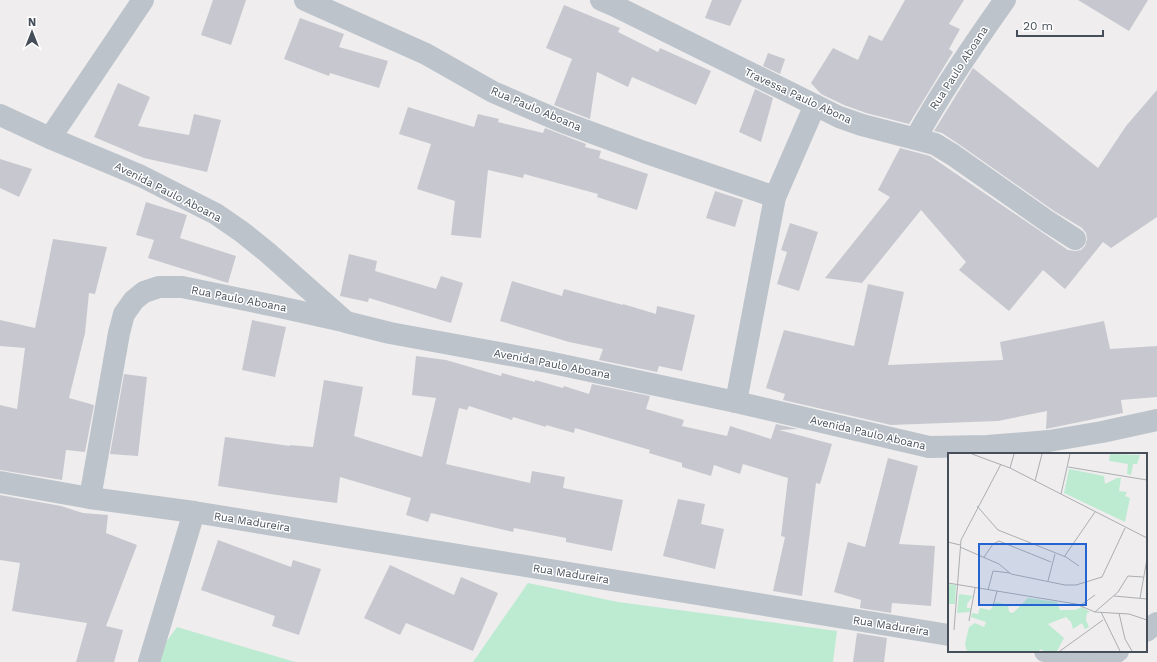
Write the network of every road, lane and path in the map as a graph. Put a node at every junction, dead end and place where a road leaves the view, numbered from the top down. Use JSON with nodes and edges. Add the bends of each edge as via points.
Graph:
{"nodes":[{"id":1,"x":143,"y":0,"type":"edge"},
{"id":2,"x":305,"y":0,"type":"edge"},
{"id":3,"x":601,"y":0,"type":"edge"},
{"id":4,"x":1004,"y":0,"type":"edge"},
{"id":5,"x":814,"y":105,"type":"junction"},
{"id":6,"x":0,"y":115,"type":"edge"},
{"id":7,"x":50,"y":138,"type":"junction"},
{"id":8,"x":916,"y":138,"type":"junction"},
{"id":9,"x":775,"y":197,"type":"junction"},
{"id":10,"x":1075,"y":239,"type":"dead end"},
{"id":11,"x":346,"y":322,"type":"junction"},
{"id":12,"x":736,"y":402,"type":"junction"},
{"id":13,"x":1157,"y":420,"type":"edge"},
{"id":14,"x":0,"y":482,"type":"edge"},
{"id":15,"x":90,"y":498,"type":"junction"},
{"id":16,"x":194,"y":512,"type":"junction"},
{"id":17,"x":1157,"y":623,"type":"edge"},
{"id":18,"x":1147,"y":630,"type":"edge"},
{"id":19,"x":948,"y":635,"type":"edge"},
{"id":20,"x":1049,"y":652,"type":"edge"},
{"id":21,"x":1117,"y":652,"type":"edge"},
{"id":22,"x":149,"y":662,"type":"edge"},
{"id":23,"x":1094,"y":662,"type":"edge"},
{"id":24,"x":1103,"y":662,"type":"edge"}],
"edges":[{"from":1,"to":7,"type":"street"},
{"from":2,"to":9,"type":"street","name":"Rua Paulo Aboana","via":[[426,54],[493,92],[560,121]]},
{"from":3,"to":5,"type":"street","name":"Travessa Paulo Abona"},
{"from":4,"to":8,"type":"street","name":"Rua Paulo Aboana","via":[[965,56]]},
{"from":5,"to":8,"type":"street","name":"Travessa Paulo Abona","via":[[862,125]]},
{"from":5,"to":9,"type":"street"},
{"from":6,"to":7,"type":"street","name":"Avenida Paulo Aboana"},
{"from":7,"to":11,"type":"street","name":"Avenida Paulo Aboana","via":[[141,176],[216,214],[267,252]]},
{"from":8,"to":10,"type":"street","name":"Travessa Paulo Abona","via":[[935,144],[953,155]]},
{"from":9,"to":12,"type":"street"},
{"from":11,"to":12,"type":"street","name":"Avenida Paulo Aboana"},
{"from":11,"to":15,"type":"street","name":"Rua Paulo Aboana","via":[[182,287],[159,287],[144,292],[134,300],[124,314],[118,333]]},
{"from":12,"to":13,"type":"street","name":"Avenida Paulo Aboana","via":[[929,447],[1049,441]]},
{"from":14,"to":15,"type":"street","name":"Rua Madureira"},
{"from":15,"to":16,"type":"street","name":"Rua Madureira"},
{"from":16,"to":19,"type":"street","name":"Rua Madureira"},
{"from":16,"to":22,"type":"street"},
{"from":17,"to":18,"type":"street"},
{"from":20,"to":23,"type":"street"},
{"from":21,"to":24,"type":"street"}]}
